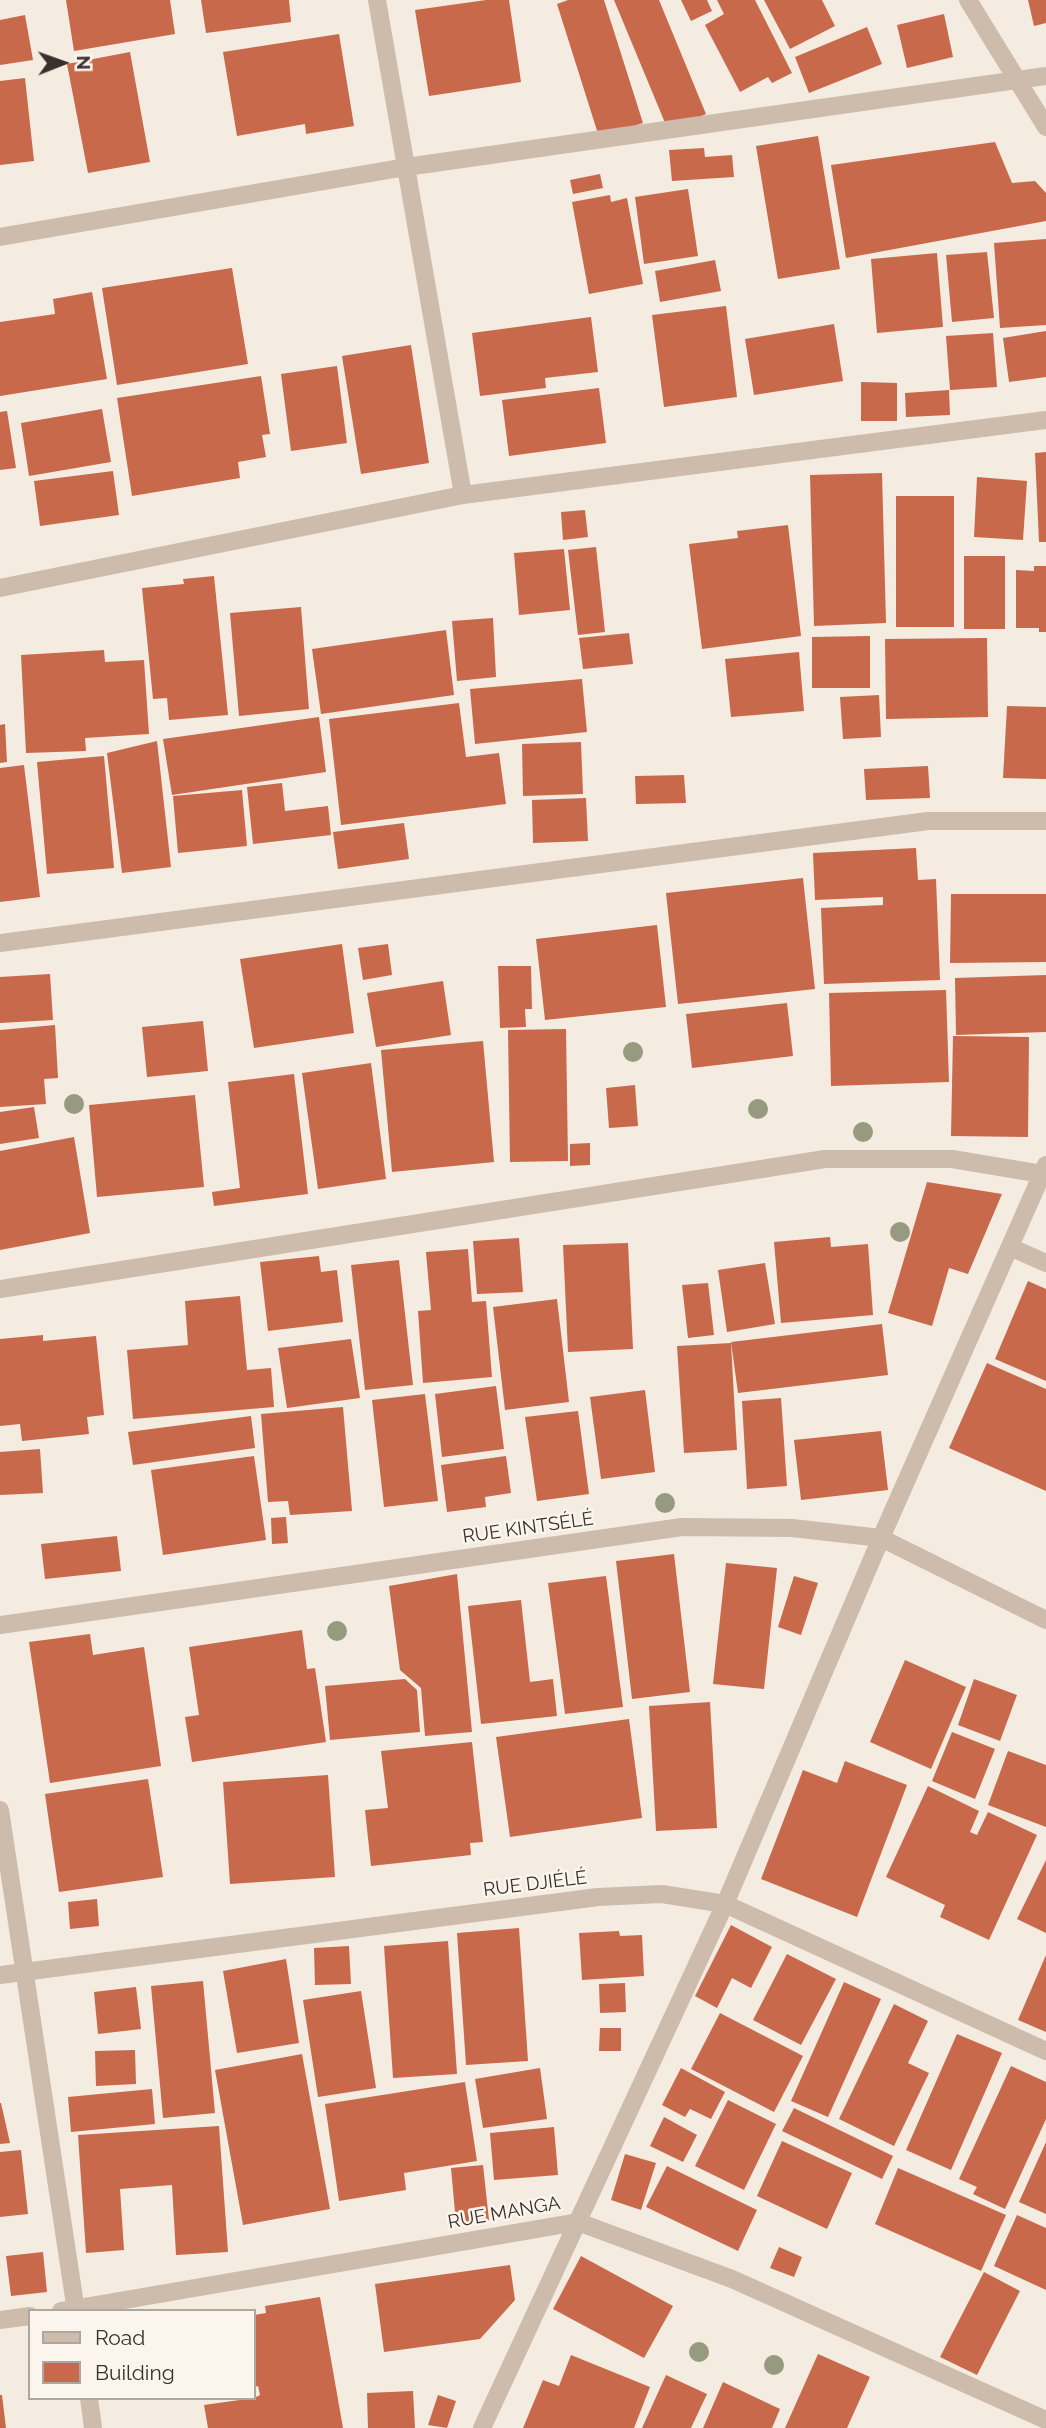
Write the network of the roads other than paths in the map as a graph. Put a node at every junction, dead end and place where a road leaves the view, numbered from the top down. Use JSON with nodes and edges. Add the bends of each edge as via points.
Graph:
{"nodes":[{"id":1,"x":377,"y":0,"type":"edge"},
{"id":2,"x":968,"y":0,"type":"edge"},
{"id":3,"x":1046,"y":76,"type":"edge"},
{"id":4,"x":1020,"y":82,"type":"junction"},
{"id":5,"x":1046,"y":127,"type":"edge"},
{"id":6,"x":406,"y":167,"type":"junction"},
{"id":7,"x":0,"y":237,"type":"edge"},
{"id":8,"x":1046,"y":420,"type":"edge"},
{"id":9,"x":463,"y":495,"type":"junction"},
{"id":10,"x":0,"y":588,"type":"edge"},
{"id":11,"x":1046,"y":821,"type":"edge"},
{"id":12,"x":0,"y":943,"type":"edge"},
{"id":13,"x":1044,"y":1169,"type":"edge"},
{"id":14,"x":1010,"y":1247,"type":"junction"},
{"id":15,"x":1046,"y":1263,"type":"edge"},
{"id":16,"x":0,"y":1289,"type":"edge"},
{"id":17,"x":881,"y":1538,"type":"junction"},
{"id":18,"x":1046,"y":1620,"type":"edge"},
{"id":19,"x":0,"y":1625,"type":"edge"},
{"id":20,"x":0,"y":1810,"type":"edge"},
{"id":21,"x":725,"y":1905,"type":"junction"},
{"id":22,"x":23,"y":1972,"type":"junction"},
{"id":23,"x":0,"y":1975,"type":"edge"},
{"id":24,"x":1046,"y":2052,"type":"edge"},
{"id":25,"x":578,"y":2222,"type":"junction"},
{"id":26,"x":71,"y":2309,"type":"edge"},
{"id":27,"x":77,"y":2309,"type":"edge"},
{"id":28,"x":28,"y":2316,"type":"edge"},
{"id":29,"x":0,"y":2320,"type":"edge"},
{"id":30,"x":89,"y":2400,"type":"edge"},
{"id":31,"x":1046,"y":2420,"type":"edge"},
{"id":32,"x":93,"y":2428,"type":"edge"},
{"id":33,"x":482,"y":2428,"type":"edge"}],
"edges":[{"from":1,"to":6,"type":"street"},
{"from":2,"to":4,"type":"street"},
{"from":3,"to":4,"type":"street"},
{"from":4,"to":5,"type":"street"},
{"from":4,"to":6,"type":"street"},
{"from":6,"to":7,"type":"street"},
{"from":6,"to":9,"type":"street"},
{"from":8,"to":9,"type":"street"},
{"from":9,"to":10,"type":"street"},
{"from":11,"to":12,"type":"street","via":[[928,821]]},
{"from":13,"to":14,"type":"street"},
{"from":13,"to":16,"type":"street","via":[[952,1159],[825,1159]]},
{"from":14,"to":15,"type":"street"},
{"from":14,"to":17,"type":"street"},
{"from":17,"to":18,"type":"street","name":"RUE KINTSÉLÉ"},
{"from":17,"to":19,"type":"street","name":"RUE KINTSÉLÉ","via":[[792,1528],[682,1527]]},
{"from":17,"to":21,"type":"street"},
{"from":20,"to":22,"type":"street"},
{"from":21,"to":22,"type":"street","name":"RUE DJIÉLÉ","via":[[662,1894],[598,1896]]},
{"from":21,"to":24,"type":"street","name":"RUE DJIÉLÉ"},
{"from":21,"to":25,"type":"street"},
{"from":22,"to":23,"type":"street","name":"RUE DJIÉLÉ"},
{"from":22,"to":26,"type":"street"},
{"from":25,"to":27,"type":"street","name":"RUE MANGA"},
{"from":25,"to":31,"type":"street","name":"RUE MANGA","via":[[732,2279]]},
{"from":25,"to":33,"type":"street"},
{"from":28,"to":29,"type":"street"},
{"from":30,"to":32,"type":"street"}]}
